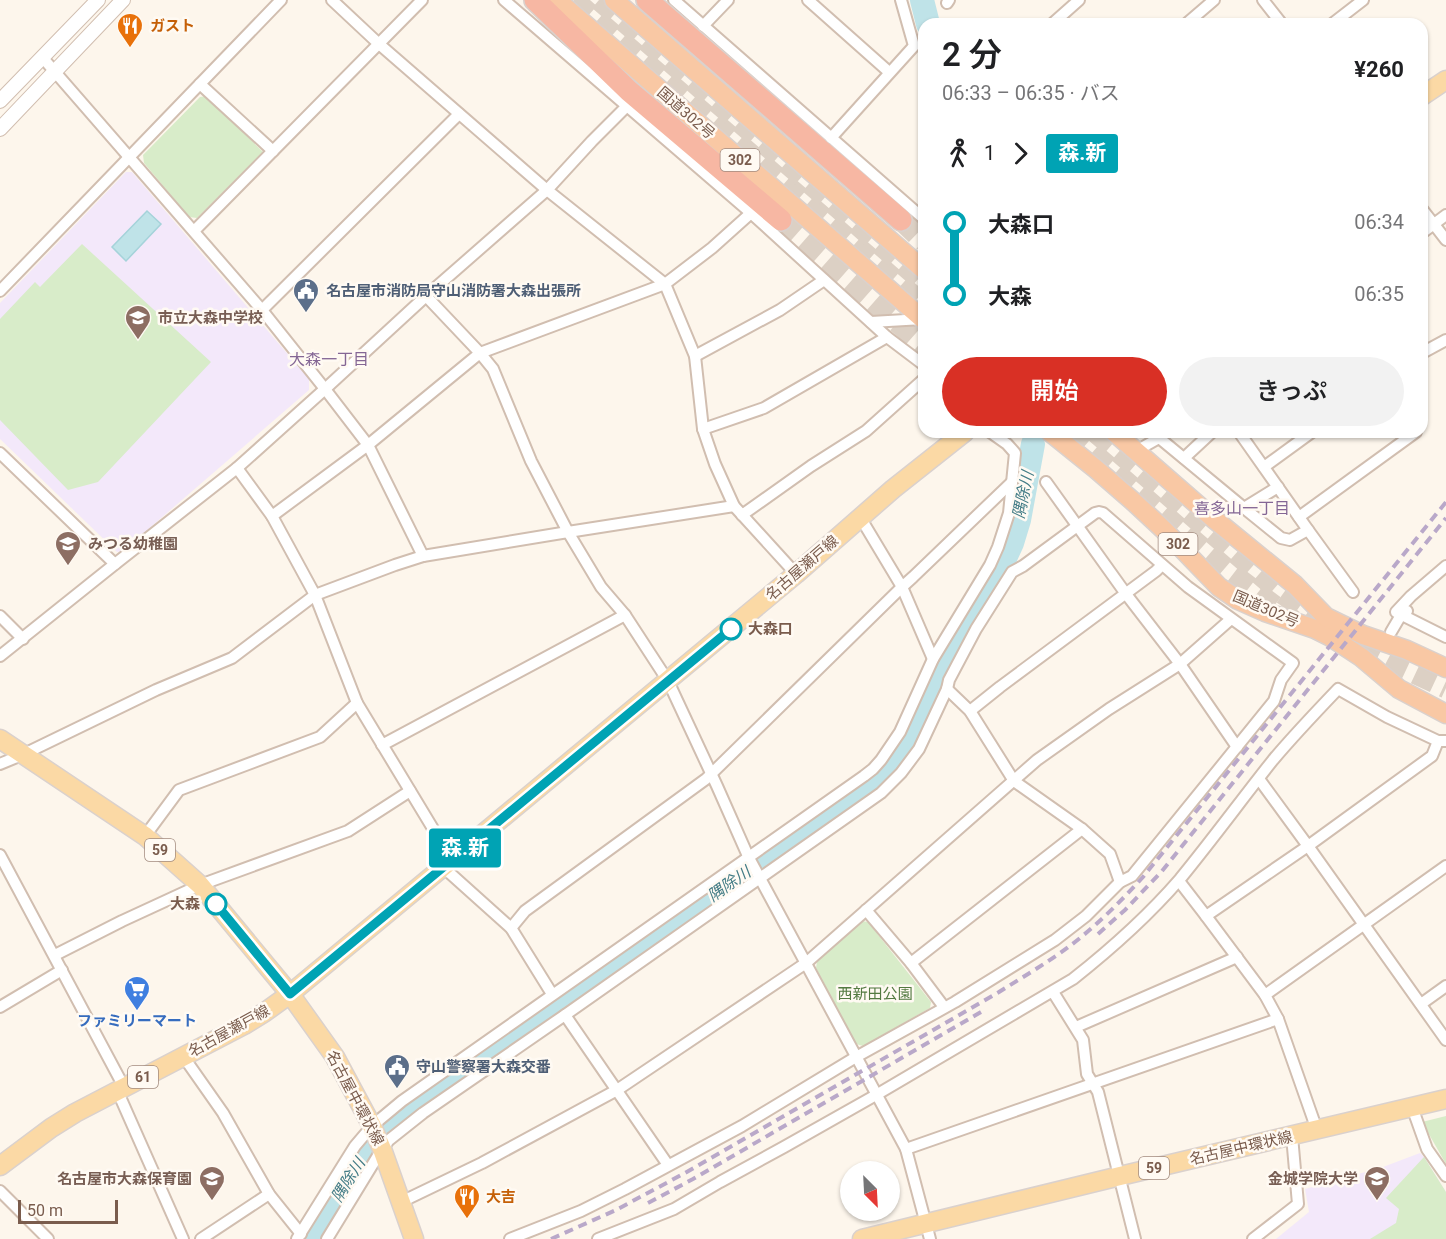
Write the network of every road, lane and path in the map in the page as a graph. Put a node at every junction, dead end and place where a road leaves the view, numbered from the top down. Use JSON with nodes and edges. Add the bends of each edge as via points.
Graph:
{"nodes":[{"id":1,"x":98,"y":0,"type":"edge"},
{"id":2,"x":123,"y":0,"type":"edge"},
{"id":3,"x":281,"y":0,"type":"edge"},
{"id":4,"x":332,"y":0,"type":"edge"},
{"id":5,"x":422,"y":0,"type":"edge"},
{"id":6,"x":504,"y":0,"type":"edge"},
{"id":7,"x":535,"y":0,"type":"edge"},
{"id":8,"x":557,"y":0,"type":"edge"},
{"id":9,"x":614,"y":0,"type":"edge"},
{"id":10,"x":647,"y":0,"type":"edge"},
{"id":11,"x":674,"y":0,"type":"edge"},
{"id":12,"x":728,"y":0,"type":"edge"},
{"id":13,"x":808,"y":0,"type":"edge"},
{"id":14,"x":901,"y":0,"type":"edge"},
{"id":15,"x":1078,"y":0,"type":"edge"},
{"id":16,"x":1214,"y":0,"type":"edge"},
{"id":17,"x":1263,"y":0,"type":"edge"},
{"id":18,"x":1363,"y":0,"type":"edge"},
{"id":19,"x":1058,"y":18,"type":"edge"},
{"id":20,"x":1193,"y":18,"type":"edge"},
{"id":21,"x":1277,"y":18,"type":"edge"},
{"id":22,"x":1340,"y":18,"type":"edge"},
{"id":23,"x":703,"y":26,"type":"junction"},
{"id":24,"x":379,"y":44,"type":"junction"},
{"id":25,"x":42,"y":57,"type":"junction"},
{"id":26,"x":54,"y":71,"type":"junction"},
{"id":27,"x":889,"y":72,"type":"junction"},
{"id":28,"x":1446,"y":80,"type":"edge"},
{"id":29,"x":200,"y":84,"type":"junction"},
{"id":30,"x":1428,"y":92,"type":"edge"},
{"id":31,"x":0,"y":101,"type":"edge"},
{"id":32,"x":627,"y":106,"type":"junction"},
{"id":33,"x":459,"y":114,"type":"junction"},
{"id":34,"x":0,"y":129,"type":"edge"},
{"id":35,"x":831,"y":138,"type":"junction"},
{"id":36,"x":273,"y":151,"type":"junction"},
{"id":37,"x":129,"y":157,"type":"junction"},
{"id":38,"x":547,"y":190,"type":"junction"},
{"id":39,"x":752,"y":213,"type":"junction"},
{"id":40,"x":918,"y":214,"type":"edge"},
{"id":41,"x":1446,"y":215,"type":"edge"},
{"id":42,"x":1428,"y":216,"type":"edge"},
{"id":43,"x":781,"y":220,"type":"tunnel mouth"},
{"id":44,"x":901,"y":220,"type":"tunnel mouth"},
{"id":45,"x":1434,"y":224,"type":"junction"},
{"id":46,"x":1428,"y":228,"type":"edge"},
{"id":47,"x":194,"y":231,"type":"junction"},
{"id":48,"x":1446,"y":240,"type":"edge"},
{"id":49,"x":918,"y":265,"type":"edge"},
{"id":50,"x":824,"y":280,"type":"junction"},
{"id":51,"x":665,"y":284,"type":"junction"},
{"id":52,"x":0,"y":291,"type":"edge"},
{"id":53,"x":426,"y":296,"type":"junction"},
{"id":54,"x":262,"y":310,"type":"junction"},
{"id":55,"x":918,"y":315,"type":"edge"},
{"id":56,"x":918,"y":319,"type":"edge"},
{"id":57,"x":871,"y":322,"type":"junction"},
{"id":58,"x":887,"y":337,"type":"junction"},
{"id":59,"x":1446,"y":340,"type":"edge"},
{"id":60,"x":1428,"y":350,"type":"edge"},
{"id":61,"x":480,"y":354,"type":"junction"},
{"id":62,"x":695,"y":356,"type":"junction"},
{"id":63,"x":918,"y":360,"type":"edge"},
{"id":64,"x":918,"y":384,"type":"edge"},
{"id":65,"x":326,"y":389,"type":"junction"},
{"id":66,"x":703,"y":429,"type":"junction"},
{"id":67,"x":957,"y":438,"type":"edge"},
{"id":68,"x":998,"y":438,"type":"edge"},
{"id":69,"x":1058,"y":438,"type":"edge"},
{"id":70,"x":1120,"y":438,"type":"edge"},
{"id":71,"x":1152,"y":438,"type":"edge"},
{"id":72,"x":1160,"y":438,"type":"edge"},
{"id":73,"x":1206,"y":438,"type":"edge"},
{"id":74,"x":1243,"y":438,"type":"edge"},
{"id":75,"x":1304,"y":438,"type":"edge"},
{"id":76,"x":1408,"y":438,"type":"edge"},
{"id":77,"x":368,"y":445,"type":"junction"},
{"id":78,"x":1136,"y":451,"type":"junction"},
{"id":79,"x":0,"y":453,"type":"edge"},
{"id":80,"x":1184,"y":458,"type":"junction"},
{"id":81,"x":1264,"y":467,"type":"junction"},
{"id":82,"x":237,"y":468,"type":"junction"},
{"id":83,"x":1011,"y":482,"type":"junction"},
{"id":84,"x":1046,"y":482,"type":"dead end"},
{"id":85,"x":1278,"y":487,"type":"junction"},
{"id":86,"x":1244,"y":508,"type":"junction"},
{"id":87,"x":738,"y":511,"type":"junction"},
{"id":88,"x":272,"y":516,"type":"junction"},
{"id":89,"x":860,"y":517,"type":"junction"},
{"id":90,"x":1299,"y":517,"type":"junction"},
{"id":91,"x":1076,"y":526,"type":"junction"},
{"id":92,"x":1308,"y":531,"type":"junction"},
{"id":93,"x":568,"y":532,"type":"junction"},
{"id":94,"x":423,"y":556,"type":"junction"},
{"id":95,"x":115,"y":564,"type":"junction"},
{"id":96,"x":1162,"y":565,"type":"junction"},
{"id":97,"x":1446,"y":566,"type":"edge"},
{"id":98,"x":796,"y":574,"type":"junction"},
{"id":99,"x":902,"y":587,"type":"junction"},
{"id":100,"x":1353,"y":592,"type":"dead end"},
{"id":101,"x":1126,"y":594,"type":"junction"},
{"id":102,"x":315,"y":595,"type":"junction"},
{"id":103,"x":1404,"y":613,"type":"junction"},
{"id":104,"x":625,"y":615,"type":"junction"},
{"id":105,"x":0,"y":616,"type":"edge"},
{"id":106,"x":1231,"y":619,"type":"junction"},
{"id":107,"x":1391,"y":632,"type":"dead end"},
{"id":108,"x":1446,"y":637,"type":"edge"},
{"id":109,"x":23,"y":639,"type":"junction"},
{"id":110,"x":0,"y":656,"type":"edge"},
{"id":111,"x":933,"y":659,"type":"junction"},
{"id":112,"x":1180,"y":664,"type":"junction"},
{"id":113,"x":1446,"y":668,"type":"edge"},
{"id":114,"x":668,"y":681,"type":"junction"},
{"id":115,"x":947,"y":689,"type":"junction"},
{"id":116,"x":357,"y":703,"type":"junction"},
{"id":117,"x":970,"y":711,"type":"junction"},
{"id":118,"x":1444,"y":718,"type":"edge"},
{"id":119,"x":0,"y":739,"type":"edge"},
{"id":120,"x":1442,"y":741,"type":"edge"},
{"id":121,"x":382,"y":745,"type":"junction"},
{"id":122,"x":1237,"y":747,"type":"junction"},
{"id":123,"x":24,"y":754,"type":"junction"},
{"id":124,"x":0,"y":764,"type":"edge"},
{"id":125,"x":711,"y":774,"type":"junction"},
{"id":126,"x":1259,"y":779,"type":"junction"},
{"id":127,"x":1014,"y":781,"type":"junction"},
{"id":128,"x":410,"y":791,"type":"junction"},
{"id":129,"x":1082,"y":829,"type":"junction"},
{"id":130,"x":144,"y":836,"type":"junction"},
{"id":131,"x":1308,"y":846,"type":"junction"},
{"id":132,"x":0,"y":855,"type":"edge"},
{"id":133,"x":748,"y":856,"type":"junction"},
{"id":134,"x":1446,"y":866,"type":"edge"},
{"id":135,"x":442,"y":867,"type":"junction"},
{"id":136,"x":760,"y":878,"type":"junction"},
{"id":137,"x":1179,"y":880,"type":"junction"},
{"id":138,"x":1120,"y":882,"type":"junction"},
{"id":139,"x":200,"y":885,"type":"junction"},
{"id":140,"x":866,"y":910,"type":"junction"},
{"id":141,"x":1206,"y":915,"type":"junction"},
{"id":142,"x":1364,"y":925,"type":"junction"},
{"id":143,"x":511,"y":928,"type":"junction"},
{"id":144,"x":55,"y":955,"type":"junction"},
{"id":145,"x":1237,"y":957,"type":"junction"},
{"id":146,"x":806,"y":963,"type":"junction"},
{"id":147,"x":911,"y":963,"type":"junction"},
{"id":148,"x":62,"y":970,"type":"junction"},
{"id":149,"x":1446,"y":986,"type":"edge"},
{"id":150,"x":1053,"y":992,"type":"junction"},
{"id":151,"x":290,"y":994,"type":"junction"},
{"id":152,"x":552,"y":994,"type":"junction"},
{"id":153,"x":1265,"y":995,"type":"junction"},
{"id":154,"x":1421,"y":1004,"type":"junction"},
{"id":155,"x":0,"y":1007,"type":"edge"},
{"id":156,"x":944,"y":1007,"type":"junction"},
{"id":157,"x":565,"y":1015,"type":"junction"},
{"id":158,"x":1278,"y":1019,"type":"junction"},
{"id":159,"x":1076,"y":1027,"type":"junction"},
{"id":160,"x":1446,"y":1040,"type":"edge"},
{"id":161,"x":183,"y":1056,"type":"junction"},
{"id":162,"x":856,"y":1057,"type":"junction"},
{"id":163,"x":1094,"y":1083,"type":"junction"},
{"id":164,"x":120,"y":1088,"type":"junction"},
{"id":165,"x":617,"y":1090,"type":"junction"},
{"id":166,"x":876,"y":1095,"type":"junction"},
{"id":167,"x":1446,"y":1099,"type":"edge"},
{"id":168,"x":1412,"y":1107,"type":"junction"},
{"id":169,"x":1317,"y":1130,"type":"junction"},
{"id":170,"x":1292,"y":1136,"type":"junction"},
{"id":171,"x":377,"y":1137,"type":"junction"},
{"id":172,"x":906,"y":1149,"type":"junction"},
{"id":173,"x":668,"y":1165,"type":"junction"},
{"id":174,"x":0,"y":1166,"type":"edge"},
{"id":175,"x":1120,"y":1176,"type":"junction"},
{"id":176,"x":1446,"y":1176,"type":"edge"},
{"id":177,"x":0,"y":1191,"type":"edge"},
{"id":178,"x":269,"y":1194,"type":"junction"},
{"id":179,"x":401,"y":1202,"type":"junction"},
{"id":180,"x":928,"y":1231,"type":"edge"},
{"id":181,"x":299,"y":1237,"type":"edge"},
{"id":182,"x":48,"y":1239,"type":"edge"},
{"id":183,"x":183,"y":1239,"type":"edge"},
{"id":184,"x":201,"y":1239,"type":"edge"},
{"id":185,"x":327,"y":1239,"type":"edge"},
{"id":186,"x":414,"y":1239,"type":"edge"},
{"id":187,"x":510,"y":1239,"type":"edge"},
{"id":188,"x":598,"y":1239,"type":"edge"},
{"id":189,"x":862,"y":1239,"type":"edge"},
{"id":190,"x":1136,"y":1239,"type":"edge"},
{"id":191,"x":1253,"y":1239,"type":"edge"}],
"edges":[{"from":1,"to":25,"type":"street"},
{"from":2,"to":26,"type":"street"},
{"from":3,"to":29,"type":"street"},
{"from":4,"to":24,"type":"street"},
{"from":5,"to":24,"type":"street"},
{"from":6,"to":32,"type":"street"},
{"from":7,"to":43,"type":"highway","via":[[629,91]]},
{"from":8,"to":55,"type":"highway","name":"国道302号","number":"302"},
{"from":9,"to":49,"type":"highway","number":"302"},
{"from":10,"to":44,"type":"highway"},
{"from":11,"to":23,"type":"street"},
{"from":12,"to":23,"type":"street"},
{"from":13,"to":27,"type":"street"},
{"from":14,"to":27,"type":"street","via":[[914,46]]},
{"from":15,"to":19,"type":"street"},
{"from":16,"to":20,"type":"street"},
{"from":17,"to":21,"type":"street"},
{"from":18,"to":22,"type":"street"},
{"from":23,"to":35,"type":"street"},
{"from":24,"to":33,"type":"street"},
{"from":24,"to":36,"type":"street"},
{"from":25,"to":26,"type":"street"},
{"from":25,"to":31,"type":"street"},
{"from":26,"to":34,"type":"street"},
{"from":26,"to":37,"type":"street"},
{"from":27,"to":35,"type":"street"},
{"from":28,"to":30,"type":"main road"},
{"from":29,"to":36,"type":"street"},
{"from":29,"to":37,"type":"street"},
{"from":32,"to":38,"type":"street"},
{"from":32,"to":39,"type":"street"},
{"from":33,"to":38,"type":"street"},
{"from":33,"to":54,"type":"street"},
{"from":35,"to":40,"type":"street"},
{"from":36,"to":47,"type":"street"},
{"from":37,"to":47,"type":"street"},
{"from":37,"to":52,"type":"street"},
{"from":38,"to":51,"type":"street"},
{"from":38,"to":53,"type":"street"},
{"from":39,"to":50,"type":"street"},
{"from":39,"to":51,"type":"street"},
{"from":41,"to":45,"type":"street"},
{"from":42,"to":45,"type":"street"},
{"from":45,"to":46,"type":"street"},
{"from":45,"to":48,"type":"street"},
{"from":47,"to":54,"type":"street"},
{"from":50,"to":57,"type":"street"},
{"from":50,"to":62,"type":"street","via":[[780,310]]},
{"from":51,"to":61,"type":"street"},
{"from":51,"to":62,"type":"street"},
{"from":53,"to":61,"type":"street"},
{"from":53,"to":65,"type":"street"},
{"from":54,"to":65,"type":"street"},
{"from":56,"to":57,"type":"street"},
{"from":57,"to":58,"type":"street"},
{"from":58,"to":63,"type":"street"},
{"from":58,"to":66,"type":"street","via":[[764,408]]},
{"from":59,"to":60,"type":"street"},
{"from":61,"to":77,"type":"street"},
{"from":61,"to":93,"type":"street","via":[[493,369],[531,460]]},
{"from":62,"to":66,"type":"street"},
{"from":64,"to":87,"type":"street","via":[[866,431]]},
{"from":65,"to":77,"type":"street"},
{"from":65,"to":82,"type":"street"},
{"from":66,"to":87,"type":"street"},
{"from":67,"to":89,"type":"main road","name":"名古屋瀬戸線","number":"61"},
{"from":68,"to":83,"type":"street","via":[[1015,453]]},
{"from":69,"to":118,"type":"highway","name":"国道302号","number":"302","via":[[1135,503],[1219,587],[1238,600],[1329,636]]},
{"from":70,"to":78,"type":"highway","name":"国道302号","number":"302"},
{"from":71,"to":78,"type":"street"},
{"from":72,"to":80,"type":"street"},
{"from":73,"to":80,"type":"street"},
{"from":74,"to":81,"type":"street"},
{"from":75,"to":81,"type":"street"},
{"from":76,"to":90,"type":"street"},
{"from":77,"to":88,"type":"street"},
{"from":77,"to":94,"type":"street"},
{"from":78,"to":113,"type":"highway","name":"国道302号","number":"302","via":[[1295,585],[1326,616],[1363,636]]},
{"from":79,"to":95,"type":"street"},
{"from":80,"to":86,"type":"street"},
{"from":81,"to":85,"type":"street"},
{"from":82,"to":88,"type":"street"},
{"from":82,"to":95,"type":"street"},
{"from":83,"to":99,"type":"street"},
{"from":83,"to":111,"type":"street","via":[[1009,513],[998,547]]},
{"from":84,"to":91,"type":"street"},
{"from":85,"to":86,"type":"street"},
{"from":85,"to":90,"type":"street"},
{"from":86,"to":92,"type":"street","via":[[1281,538],[1290,540]]},
{"from":87,"to":93,"type":"street"},
{"from":87,"to":98,"type":"street"},
{"from":88,"to":102,"type":"street"},
{"from":89,"to":98,"type":"main road","name":"名古屋瀬戸線","number":"61"},
{"from":89,"to":99,"type":"street"},
{"from":90,"to":92,"type":"street"},
{"from":91,"to":96,"type":"street","via":[[1095,513],[1103,513]]},
{"from":91,"to":101,"type":"street"},
{"from":91,"to":115,"type":"street","via":[[1012,572],[976,629]]},
{"from":92,"to":100,"type":"street"},
{"from":93,"to":94,"type":"street"},
{"from":93,"to":104,"type":"street","via":[[601,587]]},
{"from":94,"to":102,"type":"street"},
{"from":95,"to":109,"type":"street"},
{"from":96,"to":101,"type":"street"},
{"from":96,"to":106,"type":"street"},
{"from":97,"to":103,"type":"street","via":[[1396,612]]},
{"from":98,"to":114,"type":"main road","name":"名古屋瀬戸線","number":"61"},
{"from":99,"to":111,"type":"street"},
{"from":99,"to":125,"type":"street"},
{"from":101,"to":112,"type":"street"},
{"from":101,"to":117,"type":"street"},
{"from":102,"to":116,"type":"street"},
{"from":102,"to":123,"type":"street","via":[[232,658]]},
{"from":103,"to":107,"type":"street"},
{"from":103,"to":108,"type":"street"},
{"from":104,"to":114,"type":"street"},
{"from":104,"to":121,"type":"street"},
{"from":105,"to":109,"type":"street"},
{"from":106,"to":112,"type":"street"},
{"from":106,"to":122,"type":"street","via":[[1293,663],[1281,680],[1274,701]]},
{"from":109,"to":110,"type":"street"},
{"from":111,"to":133,"type":"street","via":[[900,732],[873,769]]},
{"from":112,"to":122,"type":"street"},
{"from":112,"to":127,"type":"street","via":[[1109,709]]},
{"from":114,"to":125,"type":"street"},
{"from":114,"to":135,"type":"main road","name":"名古屋瀬戸線","number":"61"},
{"from":115,"to":117,"type":"street"},
{"from":115,"to":136,"type":"street","via":[[919,749],[901,773],[881,793]]},
{"from":116,"to":121,"type":"street"},
{"from":116,"to":130,"type":"street","via":[[321,737],[180,790]]},
{"from":117,"to":127,"type":"street"},
{"from":119,"to":123,"type":"main road","name":"名古屋中環状線","number":"59"},
{"from":120,"to":126,"type":"street","via":[[1387,717],[1338,688]]},
{"from":120,"to":131,"type":"street","via":[[1432,756]]},
{"from":121,"to":128,"type":"street"},
{"from":122,"to":138,"type":"street","via":[[1132,876]]},
{"from":123,"to":124,"type":"street"},
{"from":123,"to":130,"type":"main road","name":"名古屋中環状線","number":"59"},
{"from":125,"to":133,"type":"street"},
{"from":125,"to":143,"type":"street","via":[[525,911]]},
{"from":126,"to":131,"type":"street"},
{"from":126,"to":137,"type":"street"},
{"from":127,"to":129,"type":"street"},
{"from":127,"to":140,"type":"street"},
{"from":128,"to":135,"type":"street","via":[[435,832]]},
{"from":128,"to":139,"type":"street","via":[[348,831]]},
{"from":129,"to":138,"type":"street","via":[[1110,854]]},
{"from":129,"to":147,"type":"street"},
{"from":130,"to":139,"type":"main road","name":"名古屋中環状線","number":"59"},
{"from":131,"to":141,"type":"street"},
{"from":131,"to":142,"type":"street"},
{"from":132,"to":144,"type":"street"},
{"from":133,"to":136,"type":"street"},
{"from":133,"to":152,"type":"street"},
{"from":134,"to":142,"type":"street"},
{"from":135,"to":143,"type":"street"},
{"from":135,"to":151,"type":"main road","name":"名古屋瀬戸線","number":"61"},
{"from":136,"to":146,"type":"street"},
{"from":136,"to":157,"type":"street"},
{"from":137,"to":141,"type":"street"},
{"from":137,"to":150,"type":"street","via":[[1101,957]]},
{"from":138,"to":156,"type":"street","via":[[1055,940]]},
{"from":139,"to":144,"type":"street"},
{"from":139,"to":151,"type":"main road","name":"名古屋中環状線","number":"59"},
{"from":140,"to":146,"type":"street"},
{"from":140,"to":147,"type":"street"},
{"from":141,"to":145,"type":"street"},
{"from":142,"to":153,"type":"street"},
{"from":142,"to":154,"type":"street"},
{"from":143,"to":152,"type":"street"},
{"from":144,"to":148,"type":"street"},
{"from":145,"to":153,"type":"street"},
{"from":145,"to":159,"type":"street"},
{"from":146,"to":162,"type":"street"},
{"from":146,"to":165,"type":"street"},
{"from":147,"to":156,"type":"street"},
{"from":148,"to":155,"type":"street"},
{"from":148,"to":164,"type":"street"},
{"from":149,"to":154,"type":"street"},
{"from":150,"to":159,"type":"street"},
{"from":150,"to":166,"type":"street"},
{"from":151,"to":161,"type":"main road","name":"名古屋瀬戸線","number":"61","via":[[265,1012]]},
{"from":151,"to":171,"type":"main road","name":"名古屋中環状線","number":"59","via":[[335,1057]]},
{"from":152,"to":171,"type":"street","via":[[402,1101]]},
{"from":153,"to":158,"type":"street"},
{"from":154,"to":160,"type":"street"},
{"from":156,"to":162,"type":"street"},
{"from":157,"to":165,"type":"street"},
{"from":157,"to":171,"type":"street","via":[[389,1140]]},
{"from":158,"to":163,"type":"street"},
{"from":158,"to":169,"type":"street"},
{"from":159,"to":163,"type":"street","via":[[1083,1040],[1087,1074]]},
{"from":161,"to":164,"type":"main road","name":"名古屋瀬戸線","number":"61"},
{"from":161,"to":178,"type":"street","via":[[223,1113]]},
{"from":162,"to":166,"type":"street"},
{"from":162,"to":173,"type":"street","via":[[742,1126]]},
{"from":163,"to":172,"type":"street"},
{"from":163,"to":175,"type":"street"},
{"from":164,"to":174,"type":"main road","name":"名古屋瀬戸線","number":"61","via":[[51,1128]]},
{"from":164,"to":183,"type":"street"},
{"from":165,"to":173,"type":"street"},
{"from":165,"to":179,"type":"street"},
{"from":166,"to":172,"type":"street"},
{"from":166,"to":188,"type":"street","via":[[674,1209]]},
{"from":167,"to":168,"type":"main road","name":"名古屋中環状線","number":"59"},
{"from":168,"to":169,"type":"main road","name":"名古屋中環状線","number":"59"},
{"from":168,"to":176,"type":"street","via":[[1427,1149]]},
{"from":169,"to":170,"type":"main road","name":"名古屋中環状線","number":"59"},
{"from":170,"to":175,"type":"main road","name":"名古屋中環状線","number":"59"},
{"from":170,"to":191,"type":"street","via":[[1298,1204]]},
{"from":171,"to":179,"type":"main road","name":"名古屋中環状線","number":"59"},
{"from":171,"to":181,"type":"street","via":[[356,1146]]},
{"from":171,"to":185,"type":"street"},
{"from":172,"to":180,"type":"street"},
{"from":173,"to":187,"type":"street","via":[[581,1211]]},
{"from":175,"to":180,"type":"main road","name":"名古屋中環状線","number":"59"},
{"from":175,"to":190,"type":"street"},
{"from":177,"to":182,"type":"street"},
{"from":178,"to":181,"type":"street"},
{"from":178,"to":184,"type":"street"},
{"from":179,"to":186,"type":"main road","name":"名古屋中環状線","number":"59"},
{"from":180,"to":189,"type":"main road","name":"名古屋中環状線","number":"59"}]}
